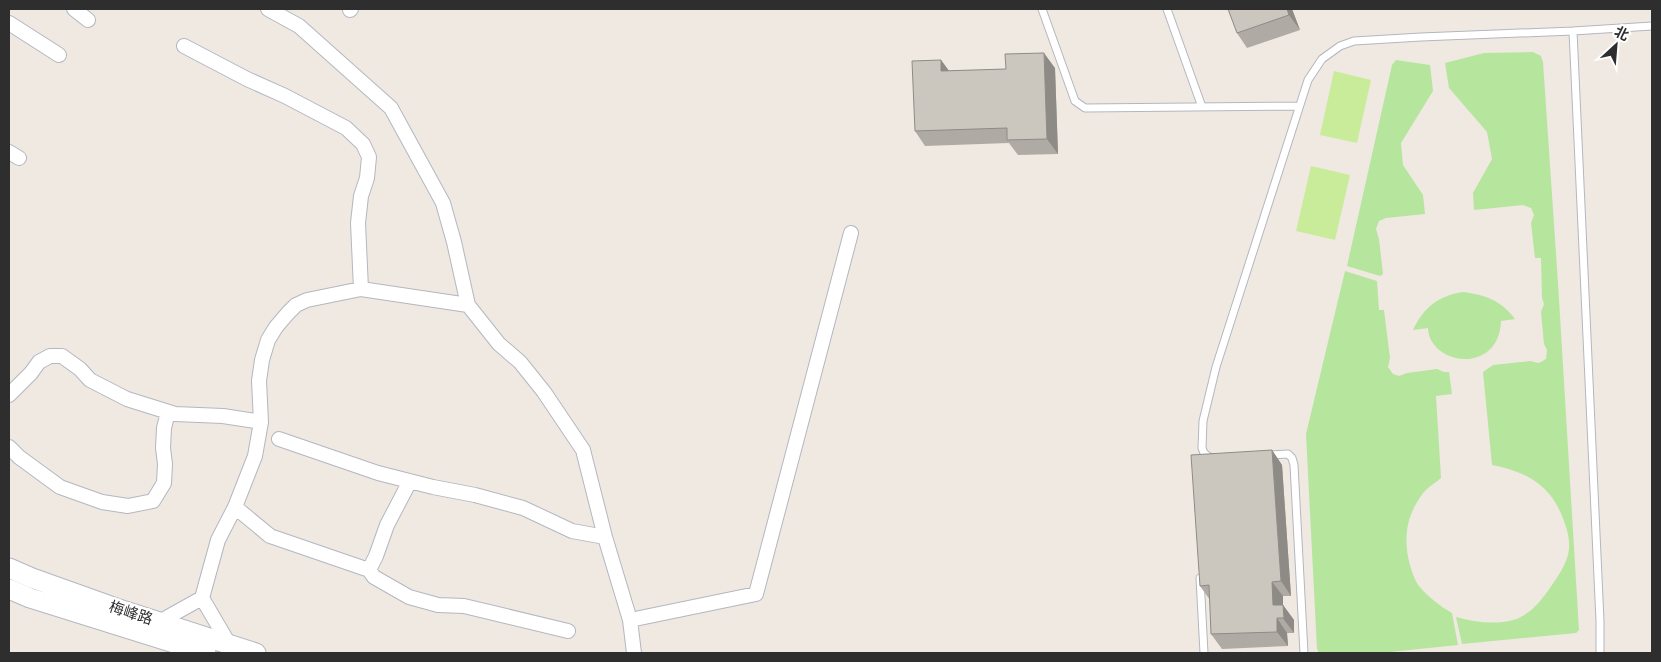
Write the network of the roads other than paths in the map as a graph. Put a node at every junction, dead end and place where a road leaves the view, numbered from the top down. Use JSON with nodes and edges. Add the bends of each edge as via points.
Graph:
{"nodes":[{"id":1,"x":74,"y":9,"type":"edge"},
{"id":2,"x":268,"y":9,"type":"edge"},
{"id":3,"x":1042,"y":9,"type":"edge"},
{"id":4,"x":1167,"y":9,"type":"edge"},
{"id":5,"x":88,"y":20,"type":"dead end"},
{"id":6,"x":9,"y":23,"type":"edge"},
{"id":7,"x":1652,"y":26,"type":"edge"},
{"id":8,"x":1573,"y":31,"type":"junction"},
{"id":9,"x":184,"y":46,"type":"dead end"},
{"id":10,"x":59,"y":55,"type":"dead end"},
{"id":11,"x":1300,"y":106,"type":"junction"},
{"id":12,"x":1202,"y":107,"type":"junction"},
{"id":13,"x":850,"y":233,"type":"dead end"},
{"id":14,"x":361,"y":289,"type":"junction"},
{"id":15,"x":468,"y":306,"type":"junction"},
{"id":16,"x":9,"y":395,"type":"edge"},
{"id":17,"x":168,"y":412,"type":"junction"},
{"id":18,"x":261,"y":422,"type":"junction"},
{"id":19,"x":279,"y":439,"type":"dead end"},
{"id":20,"x":9,"y":447,"type":"edge"},
{"id":21,"x":1261,"y":456,"type":"edge"},
{"id":22,"x":1225,"y":457,"type":"edge"},
{"id":23,"x":410,"y":481,"type":"junction"},
{"id":24,"x":235,"y":506,"type":"junction"},
{"id":25,"x":605,"y":537,"type":"junction"},
{"id":26,"x":1200,"y":566,"type":"edge"},
{"id":27,"x":9,"y":568,"type":"edge"},
{"id":28,"x":369,"y":570,"type":"junction"},
{"id":29,"x":9,"y":590,"type":"edge"},
{"id":30,"x":202,"y":598,"type":"junction"},
{"id":31,"x":630,"y":620,"type":"junction"},
{"id":32,"x":159,"y":622,"type":"junction"},
{"id":33,"x":568,"y":631,"type":"dead end"},
{"id":34,"x":229,"y":644,"type":"junction"},
{"id":35,"x":206,"y":653,"type":"edge"},
{"id":36,"x":256,"y":653,"type":"edge"},
{"id":37,"x":634,"y":653,"type":"edge"},
{"id":38,"x":1204,"y":653,"type":"edge"},
{"id":39,"x":1304,"y":653,"type":"edge"},
{"id":40,"x":1600,"y":653,"type":"edge"}],
"edges":[{"from":1,"to":5,"type":"street"},
{"from":2,"to":15,"type":"street","via":[[299,26],[391,108],[443,203]]},
{"from":3,"to":12,"type":"lane","via":[[1075,101],[1085,108]]},
{"from":4,"to":12,"type":"lane"},
{"from":6,"to":10,"type":"street"},
{"from":7,"to":8,"type":"lane"},
{"from":8,"to":11,"type":"lane","via":[[1354,41],[1340,46],[1322,59],[1308,80]]},
{"from":8,"to":40,"type":"lane"},
{"from":9,"to":14,"type":"street","via":[[346,128],[363,144],[368,157],[358,223]]},
{"from":11,"to":12,"type":"lane"},
{"from":11,"to":22,"type":"lane","via":[[1202,421],[1203,455]]},
{"from":13,"to":31,"type":"street","via":[[756,594]]},
{"from":14,"to":15,"type":"street"},
{"from":14,"to":18,"type":"street","via":[[306,300],[296,305],[276,327],[262,360],[259,387]]},
{"from":15,"to":25,"type":"street","via":[[498,344],[520,362],[544,392],[582,450]]},
{"from":16,"to":17,"type":"street","via":[[39,362],[50,356],[62,356],[105,389]]},
{"from":17,"to":18,"type":"street"},
{"from":17,"to":20,"type":"street","via":[[162,448],[164,483],[153,500],[148,502],[128,506],[102,502],[60,487]]},
{"from":18,"to":24,"type":"street","via":[[255,456]]},
{"from":19,"to":23,"type":"street"},
{"from":21,"to":39,"type":"lane","via":[[1288,454],[1294,465]]},
{"from":23,"to":25,"type":"street","via":[[523,508],[572,531]]},
{"from":23,"to":28,"type":"street"},
{"from":24,"to":28,"type":"street","via":[[270,536]]},
{"from":24,"to":30,"type":"street","via":[[218,540]]},
{"from":25,"to":31,"type":"street"},
{"from":26,"to":38,"type":"lane"},
{"from":27,"to":32,"type":"main road","name":"梅峰路"},
{"from":28,"to":33,"type":"street","via":[[374,577],[409,597],[438,605],[464,606]]},
{"from":29,"to":35,"type":"main road","name":"梅峰路"},
{"from":30,"to":32,"type":"street"},
{"from":30,"to":34,"type":"street"},
{"from":31,"to":37,"type":"street"},
{"from":32,"to":34,"type":"main road","name":"梅峰路"},
{"from":34,"to":36,"type":"main road","name":"梅峰路"}]}
